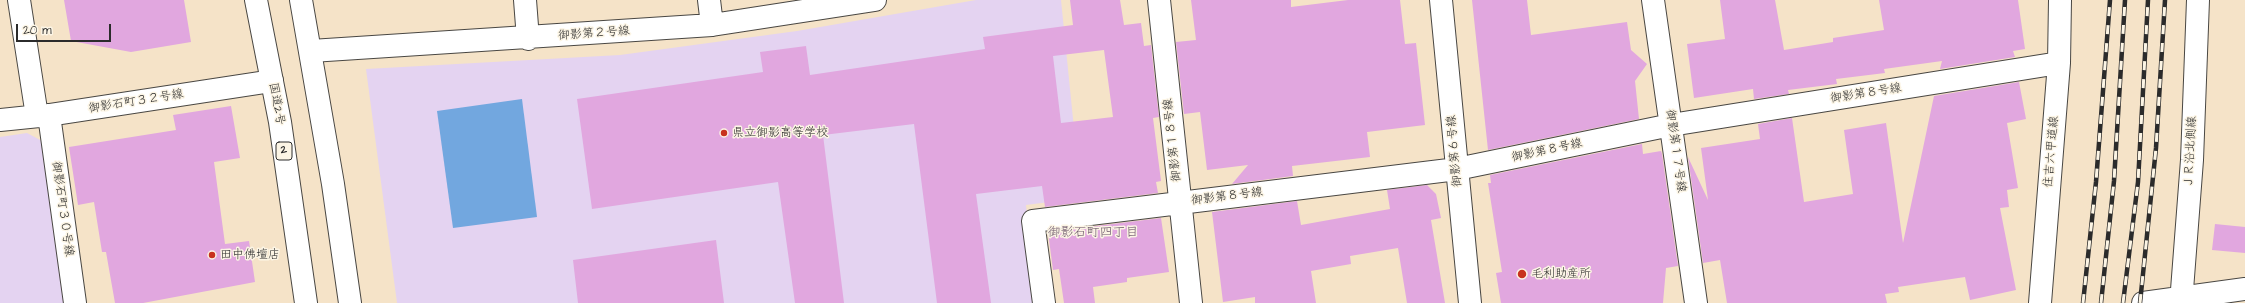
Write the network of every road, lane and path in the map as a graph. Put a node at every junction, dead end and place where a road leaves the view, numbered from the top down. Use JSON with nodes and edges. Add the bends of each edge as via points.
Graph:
{"nodes":[{"id":1,"x":19,"y":0,"type":"edge"},
{"id":2,"x":256,"y":0,"type":"edge"},
{"id":3,"x":301,"y":0,"type":"edge"},
{"id":4,"x":525,"y":0,"type":"edge"},
{"id":5,"x":709,"y":0,"type":"edge"},
{"id":6,"x":875,"y":0,"type":"edge"},
{"id":7,"x":1158,"y":0,"type":"edge"},
{"id":8,"x":1441,"y":0,"type":"edge"},
{"id":9,"x":1653,"y":0,"type":"edge"},
{"id":10,"x":2060,"y":0,"type":"edge"},
{"id":11,"x":2198,"y":0,"type":"edge"},
{"id":12,"x":712,"y":25,"type":"junction"},
{"id":13,"x":528,"y":39,"type":"junction"},
{"id":14,"x":311,"y":51,"type":"junction"},
{"id":15,"x":2059,"y":63,"type":"junction"},
{"id":16,"x":272,"y":81,"type":"junction"},
{"id":17,"x":43,"y":116,"type":"junction"},
{"id":18,"x":0,"y":120,"type":"edge"},
{"id":19,"x":1671,"y":125,"type":"junction"},
{"id":20,"x":1457,"y":169,"type":"junction"},
{"id":21,"x":1179,"y":202,"type":"junction"},
{"id":22,"x":2245,"y":289,"type":"edge"},
{"id":23,"x":2180,"y":301,"type":"edge"},
{"id":24,"x":75,"y":303,"type":"edge"},
{"id":25,"x":306,"y":303,"type":"edge"},
{"id":26,"x":350,"y":303,"type":"edge"},
{"id":27,"x":1044,"y":303,"type":"edge"},
{"id":28,"x":1191,"y":303,"type":"edge"},
{"id":29,"x":1470,"y":303,"type":"edge"},
{"id":30,"x":1696,"y":303,"type":"edge"},
{"id":31,"x":2040,"y":303,"type":"edge"},
{"id":32,"x":2144,"y":303,"type":"edge"}],
"edges":[{"from":1,"to":17,"type":"main road","name":"御影石町３０号線"},
{"from":2,"to":16,"type":"main road","name":"国道2号","number":"2"},
{"from":3,"to":14,"type":"main road"},
{"from":4,"to":13,"type":"main road"},
{"from":5,"to":12,"type":"main road"},
{"from":6,"to":12,"type":"main road","name":"御影第２号線"},
{"from":7,"to":21,"type":"main road","name":"御影第１８号線"},
{"from":8,"to":20,"type":"main road","name":"御影第６号線"},
{"from":9,"to":19,"type":"main road","name":"御影第１７号線"},
{"from":10,"to":15,"type":"main road","name":"住吉六甲道線"},
{"from":11,"to":23,"type":"main road","name":"ＪＲ沿北側線","via":[[2192,160]]},
{"from":12,"to":13,"type":"main road","name":"御影第２号線"},
{"from":13,"to":14,"type":"main road","name":"御影第２号線"},
{"from":14,"to":26,"type":"main road"},
{"from":15,"to":19,"type":"main road","name":"御影第８号線"},
{"from":15,"to":31,"type":"main road","name":"住吉六甲道線"},
{"from":16,"to":17,"type":"main road","name":"御影石町３２号線"},
{"from":16,"to":25,"type":"main road","name":"国道2号","number":"2"},
{"from":17,"to":18,"type":"main road","name":"御影石町３２号線"},
{"from":17,"to":24,"type":"main road","name":"御影石町３０号線"},
{"from":19,"to":20,"type":"main road","name":"御影第８号線"},
{"from":19,"to":30,"type":"main road","name":"御影第１７号線"},
{"from":20,"to":21,"type":"main road","name":"御影第８号線"},
{"from":20,"to":29,"type":"main road","name":"御影第６号線"},
{"from":21,"to":27,"type":"main road","name":"御影第８号線","via":[[1033,221]]},
{"from":21,"to":28,"type":"main road","name":"御影第１８号線"},
{"from":22,"to":23,"type":"main road"},
{"from":23,"to":32,"type":"main road"}]}
